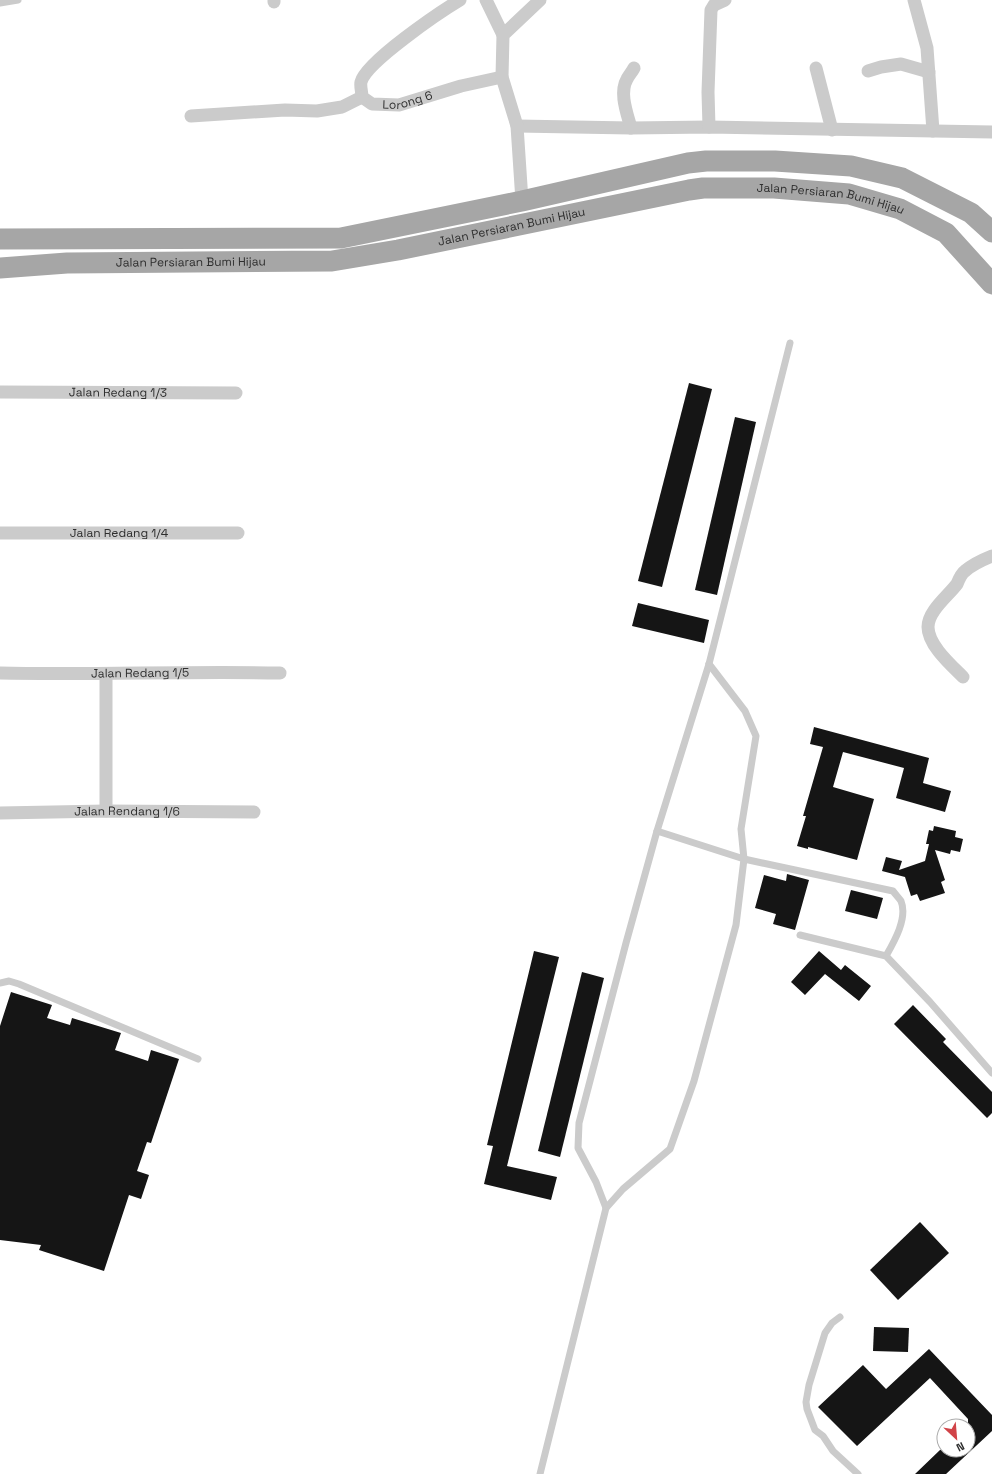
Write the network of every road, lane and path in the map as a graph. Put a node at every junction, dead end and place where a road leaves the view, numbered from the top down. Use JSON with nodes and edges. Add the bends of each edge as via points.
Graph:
{"nodes":[{"id":1,"x":18,"y":0,"type":"edge"},
{"id":2,"x":460,"y":0,"type":"edge"},
{"id":3,"x":486,"y":0,"type":"edge"},
{"id":4,"x":540,"y":0,"type":"edge"},
{"id":5,"x":725,"y":0,"type":"edge"},
{"id":6,"x":914,"y":0,"type":"edge"},
{"id":7,"x":0,"y":3,"type":"edge"},
{"id":8,"x":503,"y":36,"type":"junction"},
{"id":9,"x":634,"y":68,"type":"dead end"},
{"id":10,"x":816,"y":68,"type":"dead end"},
{"id":11,"x":868,"y":71,"type":"dead end"},
{"id":12,"x":929,"y":72,"type":"junction"},
{"id":13,"x":502,"y":77,"type":"junction"},
{"id":14,"x":362,"y":97,"type":"junction"},
{"id":15,"x":191,"y":116,"type":"dead end"},
{"id":16,"x":517,"y":126,"type":"junction"},
{"id":17,"x":709,"y":127,"type":"junction"},
{"id":18,"x":631,"y":128,"type":"junction"},
{"id":19,"x":832,"y":130,"type":"junction"},
{"id":20,"x":933,"y":131,"type":"junction"},
{"id":21,"x":992,"y":132,"type":"edge"},
{"id":22,"x":522,"y":201,"type":"junction"},
{"id":23,"x":992,"y":232,"type":"edge"},
{"id":24,"x":0,"y":240,"type":"edge"},
{"id":25,"x":22,"y":240,"type":"junction"},
{"id":26,"x":0,"y":243,"type":"edge"},
{"id":27,"x":0,"y":268,"type":"edge"},
{"id":28,"x":992,"y":284,"type":"edge"},
{"id":29,"x":790,"y":343,"type":"dead end"},
{"id":30,"x":0,"y":392,"type":"edge"},
{"id":31,"x":236,"y":393,"type":"dead end"},
{"id":32,"x":238,"y":533,"type":"dead end"},
{"id":33,"x":0,"y":534,"type":"edge"},
{"id":34,"x":992,"y":556,"type":"edge"},
{"id":35,"x":709,"y":664,"type":"junction"},
{"id":36,"x":280,"y":673,"type":"dead end"},
{"id":37,"x":0,"y":674,"type":"edge"},
{"id":38,"x":106,"y":674,"type":"junction"},
{"id":39,"x":963,"y":677,"type":"dead end"},
{"id":40,"x":106,"y":811,"type":"junction"},
{"id":41,"x":254,"y":812,"type":"dead end"},
{"id":42,"x":0,"y":813,"type":"edge"},
{"id":43,"x":657,"y":831,"type":"junction"},
{"id":44,"x":744,"y":859,"type":"junction"},
{"id":45,"x":800,"y":935,"type":"dead end"},
{"id":46,"x":886,"y":956,"type":"junction"},
{"id":47,"x":0,"y":983,"type":"edge"},
{"id":48,"x":198,"y":1059,"type":"dead end"},
{"id":49,"x":992,"y":1073,"type":"edge"},
{"id":50,"x":606,"y":1208,"type":"junction"},
{"id":51,"x":840,"y":1317,"type":"dead end"},
{"id":52,"x":540,"y":1474,"type":"edge"},
{"id":53,"x":858,"y":1474,"type":"edge"}],
"edges":[{"from":1,"to":7,"type":"lane"},
{"from":2,"to":14,"type":"street","via":[[389,49],[367,70],[361,82]]},
{"from":3,"to":8,"type":"street"},
{"from":4,"to":8,"type":"street"},
{"from":5,"to":17,"type":"street","via":[[714,5],[711,10]]},
{"from":6,"to":12,"type":"street","via":[[927,48]]},
{"from":8,"to":13,"type":"street"},
{"from":9,"to":18,"type":"street","via":[[626,80],[624,96]]},
{"from":10,"to":19,"type":"street"},
{"from":11,"to":12,"type":"street","via":[[901,64]]},
{"from":12,"to":20,"type":"street"},
{"from":13,"to":14,"type":"street","name":"Lorong 6","via":[[461,86],[399,105],[372,104]]},
{"from":13,"to":16,"type":"street"},
{"from":14,"to":15,"type":"street","via":[[342,107],[317,111],[285,110]]},
{"from":16,"to":18,"type":"street"},
{"from":16,"to":22,"type":"street"},
{"from":17,"to":18,"type":"street"},
{"from":17,"to":19,"type":"street"},
{"from":19,"to":20,"type":"street"},
{"from":20,"to":21,"type":"street"},
{"from":22,"to":23,"type":"main road","name":"Jalan Persiaran Bumi Hijau","via":[[688,163],[775,161],[851,166],[902,178],[971,213]]},
{"from":22,"to":25,"type":"main road","name":"Jalan Persiaran Bumi Hijau","via":[[340,238]]},
{"from":24,"to":25,"type":"main road","name":"Jalan Persiaran Bumi Hijau"},
{"from":25,"to":26,"type":"main road"},
{"from":27,"to":28,"type":"main road","name":"Jalan Persiaran Bumi Hijau","via":[[67,263],[332,261],[398,250],[689,190],[774,188],[848,194],[900,209],[946,233]]},
{"from":29,"to":35,"type":"lane"},
{"from":30,"to":31,"type":"street","name":"Jalan Redang 1/3"},
{"from":32,"to":33,"type":"street","name":"Jalan Redang 1/4"},
{"from":34,"to":39,"type":"street","via":[[973,564],[963,573],[939,604],[928,627],[939,652]]},
{"from":35,"to":43,"type":"lane"},
{"from":35,"to":44,"type":"lane","via":[[745,711],[756,736],[741,829]]},
{"from":36,"to":38,"type":"street","name":"Jalan Redang 1/5"},
{"from":37,"to":38,"type":"street","name":"Jalan Redang 1/5"},
{"from":38,"to":40,"type":"street"},
{"from":40,"to":41,"type":"street","name":"Jalan Rendang 1/6"},
{"from":40,"to":42,"type":"street","name":"Jalan Rendang 1/6"},
{"from":43,"to":44,"type":"lane"},
{"from":43,"to":50,"type":"lane","via":[[579,1123],[578,1148]]},
{"from":44,"to":46,"type":"lane","via":[[893,891],[901,902],[903,919]]},
{"from":44,"to":50,"type":"lane","via":[[736,925],[694,1081],[670,1149],[623,1189]]},
{"from":45,"to":46,"type":"lane"},
{"from":46,"to":49,"type":"lane"},
{"from":47,"to":48,"type":"lane","via":[[9,981],[19,984]]},
{"from":50,"to":52,"type":"lane"},
{"from":51,"to":53,"type":"lane","via":[[832,1323],[825,1334],[806,1402],[815,1430]]}]}
